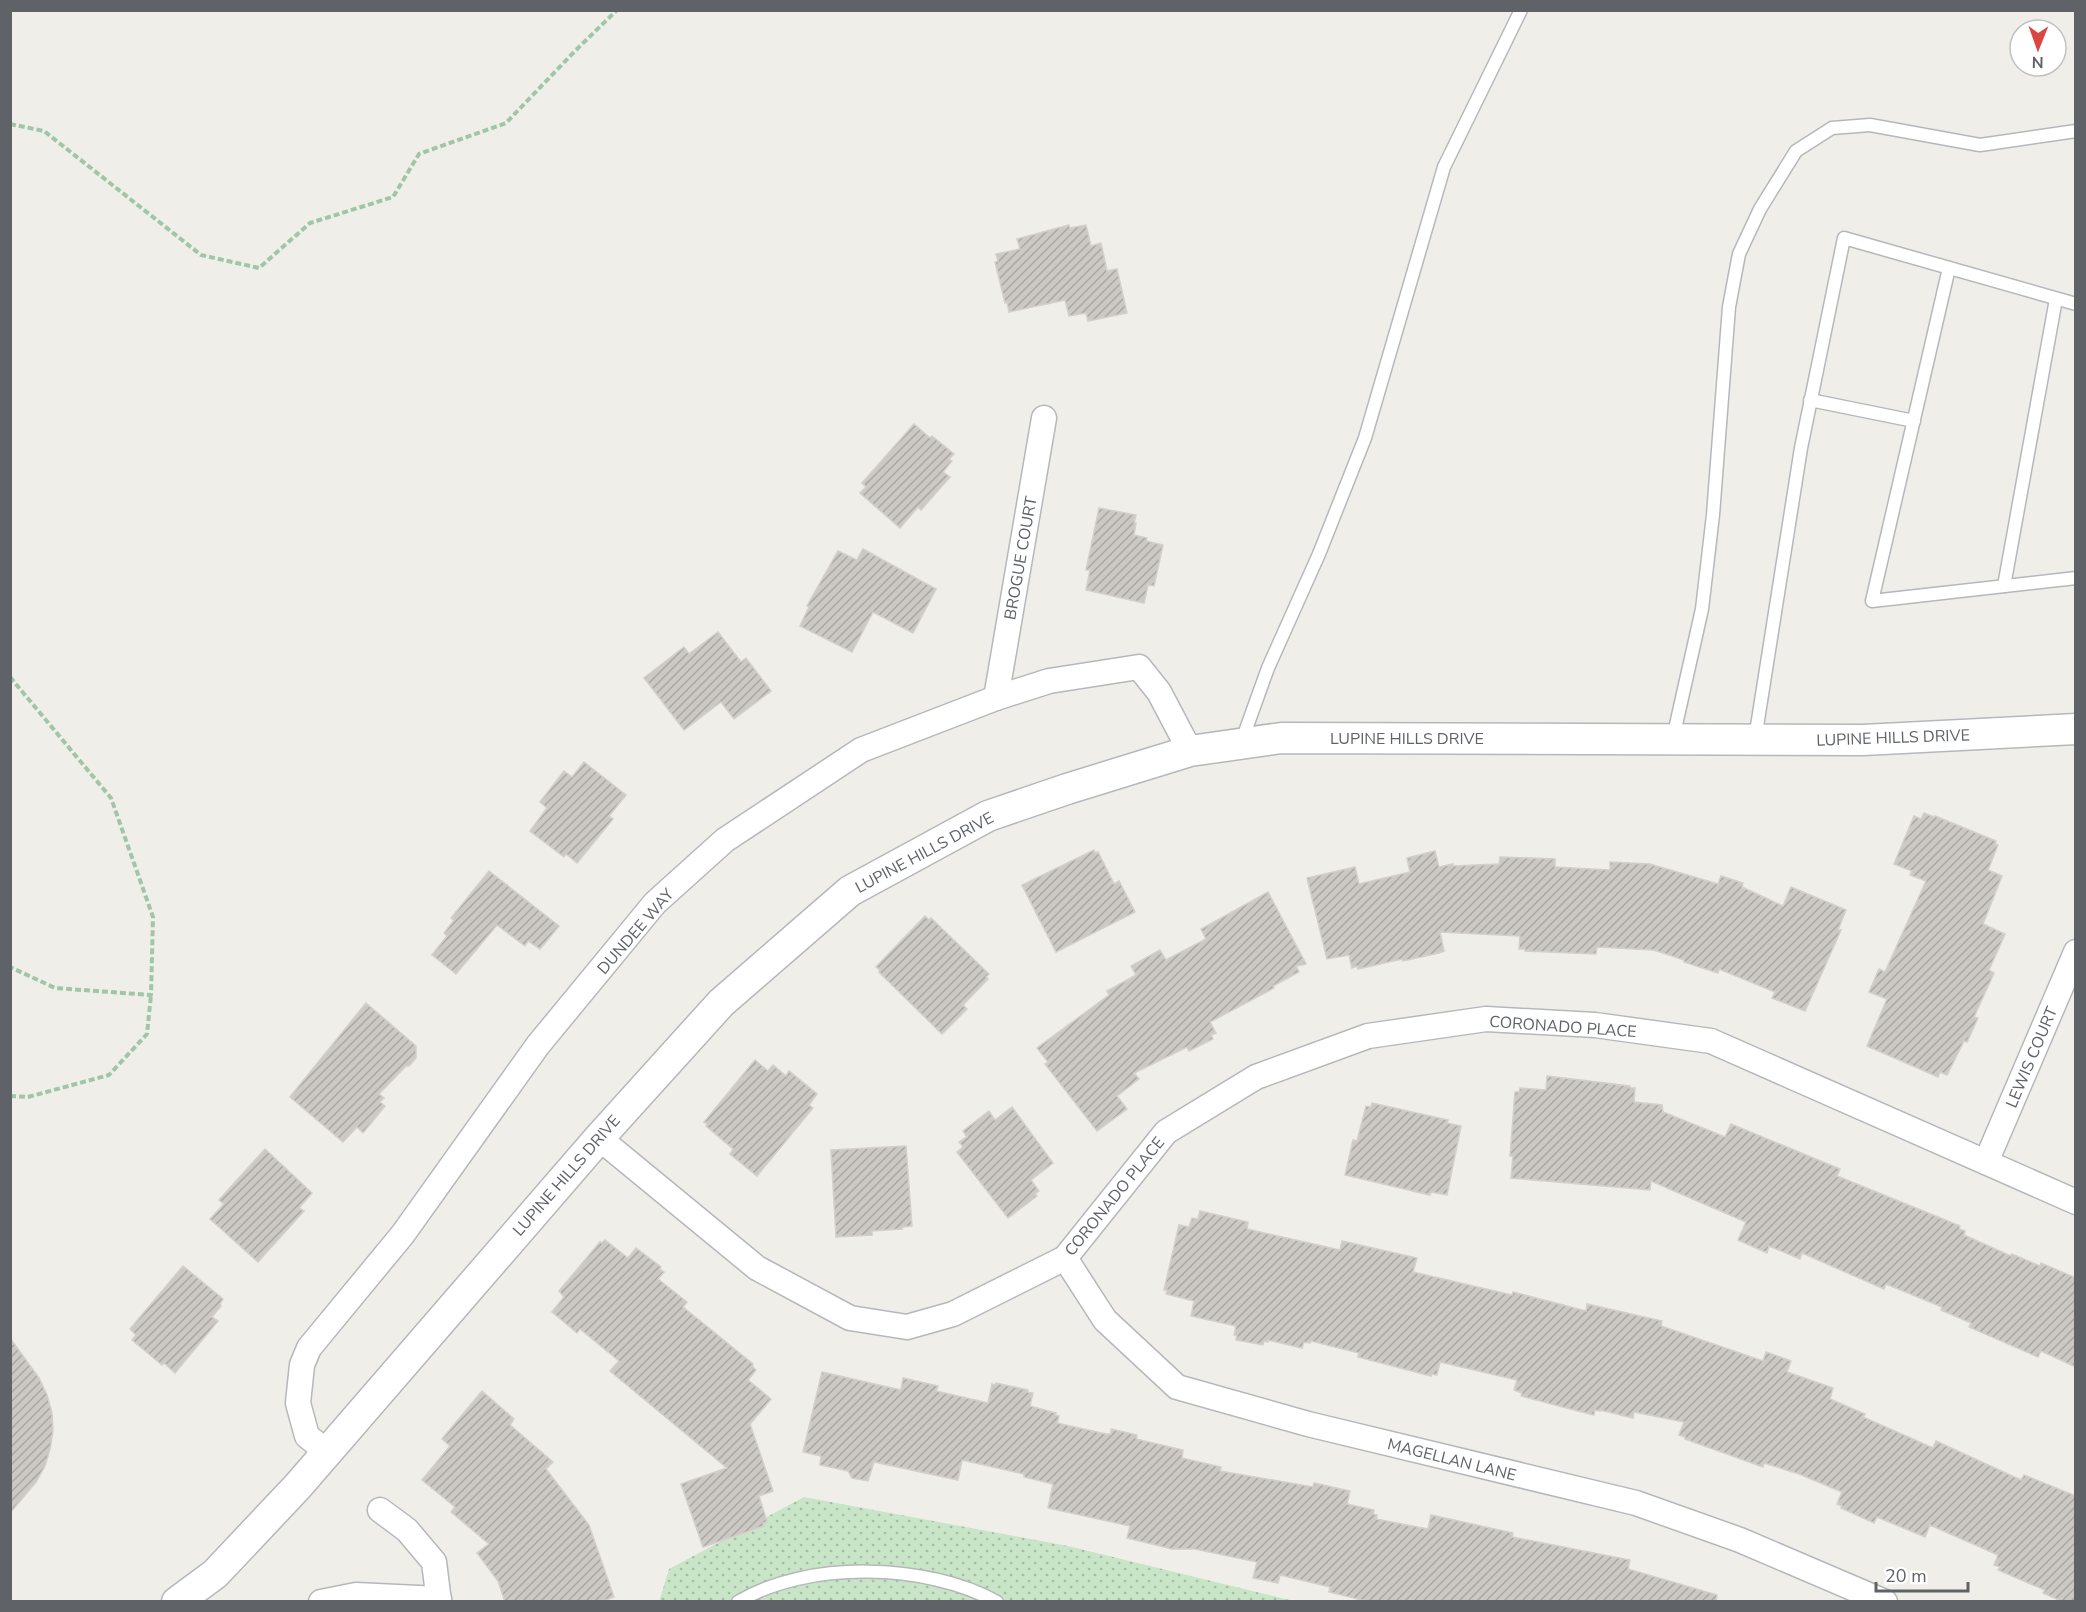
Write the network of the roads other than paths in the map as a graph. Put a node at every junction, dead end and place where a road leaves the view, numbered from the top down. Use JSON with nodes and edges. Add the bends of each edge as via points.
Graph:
{"nodes":[{"id":1,"x":1521,"y":10,"type":"edge"},
{"id":2,"x":2076,"y":131,"type":"edge"},
{"id":3,"x":1949,"y":268,"type":"junction"},
{"id":4,"x":2056,"y":299,"type":"junction"},
{"id":5,"x":2076,"y":304,"type":"edge"},
{"id":6,"x":1810,"y":400,"type":"junction"},
{"id":7,"x":1044,"y":418,"type":"dead end"},
{"id":8,"x":1914,"y":421,"type":"junction"},
{"id":9,"x":2076,"y":578,"type":"edge"},
{"id":10,"x":2004,"y":586,"type":"junction"},
{"id":11,"x":996,"y":698,"type":"junction"},
{"id":12,"x":2076,"y":729,"type":"edge"},
{"id":13,"x":1673,"y":740,"type":"junction"},
{"id":14,"x":1755,"y":740,"type":"junction"},
{"id":15,"x":1240,"y":744,"type":"junction"},
{"id":16,"x":1190,"y":751,"type":"junction"},
{"id":17,"x":2076,"y":952,"type":"edge"},
{"id":18,"x":599,"y":1138,"type":"junction"},
{"id":19,"x":1986,"y":1162,"type":"junction"},
{"id":20,"x":2076,"y":1202,"type":"edge"},
{"id":21,"x":1065,"y":1258,"type":"junction"},
{"id":22,"x":326,"y":1451,"type":"junction"},
{"id":23,"x":380,"y":1510,"type":"dead end"},
{"id":24,"x":439,"y":1600,"type":"edge"},
{"id":25,"x":177,"y":1602,"type":"edge"},
{"id":26,"x":321,"y":1602,"type":"edge"},
{"id":27,"x":738,"y":1602,"type":"edge"},
{"id":28,"x":997,"y":1602,"type":"edge"},
{"id":29,"x":1885,"y":1602,"type":"edge"}],
"edges":[{"from":1,"to":15,"type":"lane","via":[[1444,167],[1365,438]]},
{"from":2,"to":13,"type":"lane","via":[[1980,144],[1870,125],[1832,128],[1796,151],[1760,209],[1739,254],[1729,307],[1702,609]]},
{"from":3,"to":4,"type":"lane"},
{"from":3,"to":6,"type":"lane","via":[[1844,238]]},
{"from":3,"to":8,"type":"lane"},
{"from":4,"to":5,"type":"lane"},
{"from":4,"to":10,"type":"lane"},
{"from":6,"to":8,"type":"lane"},
{"from":6,"to":14,"type":"lane"},
{"from":7,"to":11,"type":"street","name":"BROGUE COURT"},
{"from":8,"to":10,"type":"lane","via":[[1872,601]]},
{"from":9,"to":10,"type":"lane"},
{"from":11,"to":16,"type":"street","name":"DUNDEE WAY","via":[[1049,681],[1139,667],[1159,692]]},
{"from":11,"to":22,"type":"street","name":"DUNDEE WAY","via":[[861,750],[725,840],[655,903],[538,1045],[403,1234],[309,1348],[302,1365],[298,1403],[307,1436]]},
{"from":12,"to":14,"type":"street","name":"LUPINE HILLS DRIVE","via":[[1863,740]]},
{"from":13,"to":14,"type":"street","name":"LUPINE HILLS DRIVE"},
{"from":13,"to":15,"type":"street","name":"LUPINE HILLS DRIVE","via":[[1281,738]]},
{"from":15,"to":16,"type":"street","name":"LUPINE HILLS DRIVE"},
{"from":16,"to":18,"type":"street","name":"LUPINE HILLS DRIVE","via":[[988,816],[850,891],[721,1003]]},
{"from":17,"to":19,"type":"street","name":"LEWIS COURT"},
{"from":18,"to":21,"type":"street","name":"CORONADO PLACE","via":[[757,1268],[850,1318],[907,1327],[953,1314]]},
{"from":18,"to":22,"type":"street","name":"LUPINE HILLS DRIVE"},
{"from":19,"to":20,"type":"street","name":"CORONADO PLACE"},
{"from":19,"to":21,"type":"street","name":"CORONADO PLACE","via":[[1711,1041],[1595,1025],[1486,1019],[1368,1036],[1256,1077],[1166,1132]]},
{"from":21,"to":29,"type":"street","name":"MAGELLAN LANE","via":[[1105,1320],[1177,1387],[1308,1424],[1636,1503],[1740,1540]]},
{"from":22,"to":25,"type":"street","name":"LUPINE HILLS DRIVE","via":[[215,1574]]},
{"from":23,"to":24,"type":"street","via":[[407,1530],[434,1562]]},
{"from":24,"to":26,"type":"street","via":[[356,1595]]},
{"from":27,"to":28,"type":"lane","via":[[790,1580],[876,1572],[945,1581]]}]}
